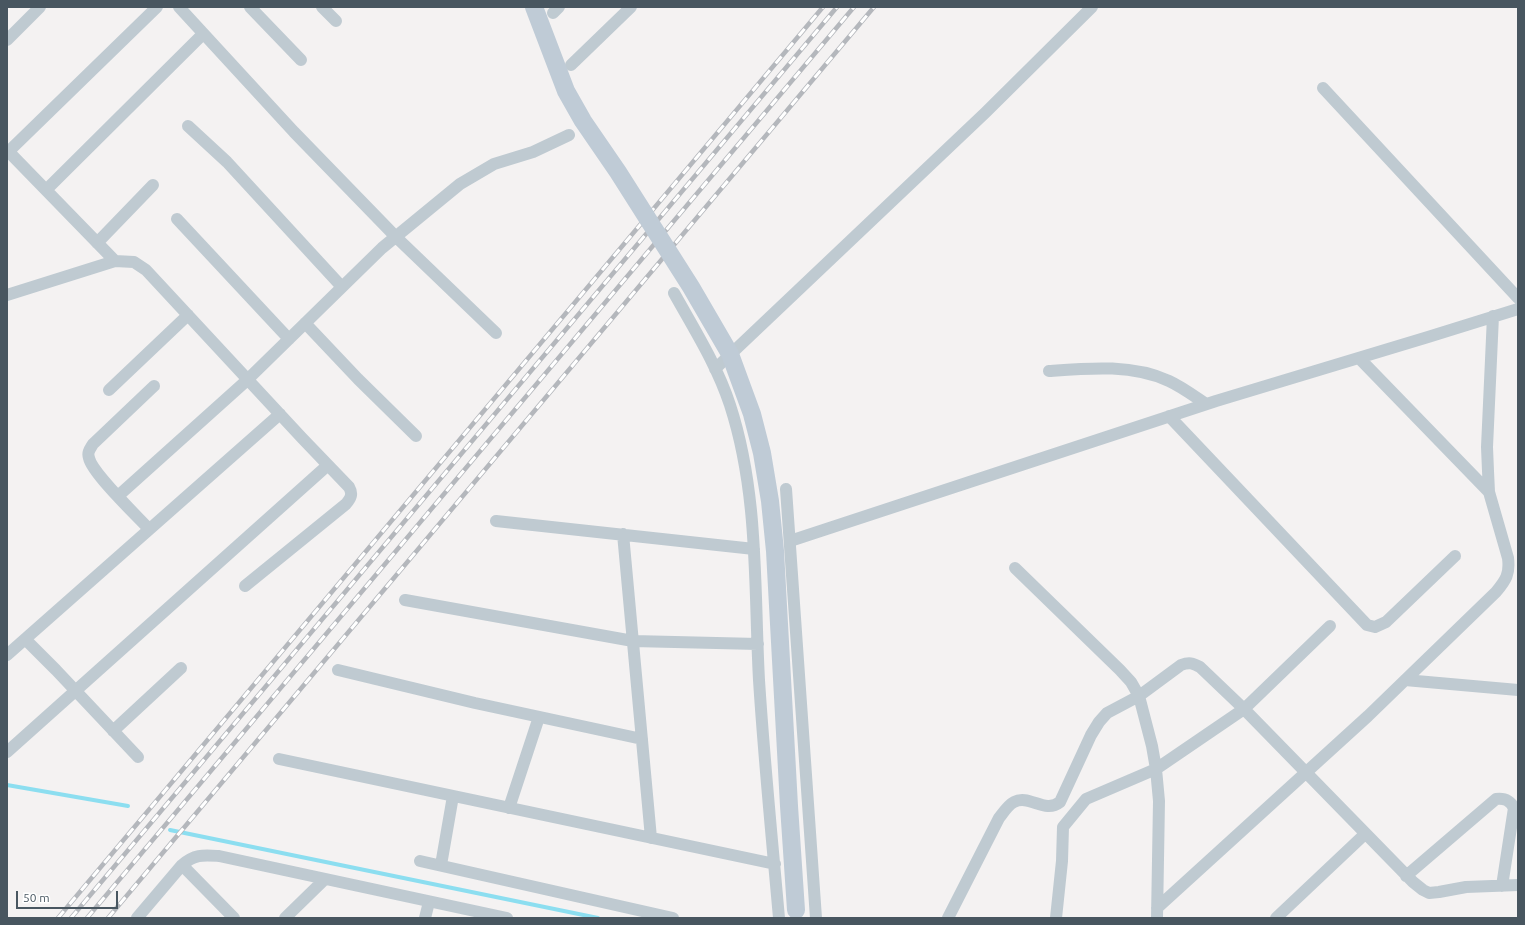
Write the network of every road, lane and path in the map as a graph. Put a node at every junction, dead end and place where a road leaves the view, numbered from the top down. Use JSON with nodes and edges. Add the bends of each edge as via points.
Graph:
{"nodes":[{"id":1,"x":40,"y":7,"type":"edge"},
{"id":2,"x":157,"y":7,"type":"edge"},
{"id":3,"x":179,"y":7,"type":"edge"},
{"id":4,"x":250,"y":7,"type":"edge"},
{"id":5,"x":322,"y":7,"type":"edge"},
{"id":6,"x":534,"y":7,"type":"edge"},
{"id":7,"x":631,"y":7,"type":"edge"},
{"id":8,"x":1092,"y":7,"type":"edge"},
{"id":9,"x":336,"y":21,"type":"dead end"},
{"id":10,"x":204,"y":34,"type":"junction"},
{"id":11,"x":7,"y":40,"type":"edge"},
{"id":12,"x":301,"y":60,"type":"dead end"},
{"id":13,"x":571,"y":65,"type":"dead end"},
{"id":14,"x":1323,"y":88,"type":"dead end"},
{"id":15,"x":188,"y":126,"type":"dead end"},
{"id":16,"x":569,"y":135,"type":"dead end"},
{"id":17,"x":7,"y":151,"type":"edge"},
{"id":18,"x":154,"y":185,"type":"dead end"},
{"id":19,"x":46,"y":190,"type":"junction"},
{"id":20,"x":177,"y":219,"type":"dead end"},
{"id":21,"x":396,"y":237,"type":"junction"},
{"id":22,"x":97,"y":243,"type":"junction"},
{"id":23,"x":115,"y":261,"type":"junction"},
{"id":24,"x":342,"y":287,"type":"junction"},
{"id":25,"x":674,"y":293,"type":"dead end"},
{"id":26,"x":7,"y":295,"type":"edge"},
{"id":27,"x":1518,"y":298,"type":"edge"},
{"id":28,"x":1518,"y":309,"type":"edge"},
{"id":29,"x":188,"y":315,"type":"junction"},
{"id":30,"x":1493,"y":316,"type":"junction"},
{"id":31,"x":305,"y":323,"type":"junction"},
{"id":32,"x":496,"y":333,"type":"dead end"},
{"id":33,"x":289,"y":339,"type":"junction"},
{"id":34,"x":1359,"y":358,"type":"junction"},
{"id":35,"x":715,"y":369,"type":"junction"},
{"id":36,"x":1049,"y":371,"type":"dead end"},
{"id":37,"x":248,"y":379,"type":"junction"},
{"id":38,"x":154,"y":386,"type":"dead end"},
{"id":39,"x":109,"y":390,"type":"dead end"},
{"id":40,"x":1206,"y":404,"type":"junction"},
{"id":41,"x":280,"y":414,"type":"junction"},
{"id":42,"x":1170,"y":416,"type":"junction"},
{"id":43,"x":416,"y":436,"type":"dead end"},
{"id":44,"x":328,"y":465,"type":"junction"},
{"id":45,"x":786,"y":489,"type":"dead end"},
{"id":46,"x":1489,"y":492,"type":"junction"},
{"id":47,"x":118,"y":496,"type":"junction"},
{"id":48,"x":496,"y":521,"type":"dead end"},
{"id":49,"x":149,"y":530,"type":"junction"},
{"id":50,"x":624,"y":534,"type":"junction"},
{"id":51,"x":790,"y":542,"type":"junction"},
{"id":52,"x":754,"y":549,"type":"junction"},
{"id":53,"x":1455,"y":556,"type":"dead end"},
{"id":54,"x":1015,"y":568,"type":"dead end"},
{"id":55,"x":245,"y":586,"type":"dead end"},
{"id":56,"x":405,"y":600,"type":"dead end"},
{"id":57,"x":1330,"y":626,"type":"dead end"},
{"id":58,"x":25,"y":639,"type":"junction"},
{"id":59,"x":633,"y":641,"type":"junction"},
{"id":60,"x":758,"y":644,"type":"junction"},
{"id":61,"x":7,"y":655,"type":"edge"},
{"id":62,"x":181,"y":668,"type":"dead end"},
{"id":63,"x":338,"y":670,"type":"dead end"},
{"id":64,"x":1405,"y":680,"type":"junction"},
{"id":65,"x":75,"y":690,"type":"junction"},
{"id":66,"x":1518,"y":690,"type":"edge"},
{"id":67,"x":1139,"y":696,"type":"junction"},
{"id":68,"x":1244,"y":708,"type":"junction"},
{"id":69,"x":539,"y":717,"type":"junction"},
{"id":70,"x":114,"y":731,"type":"junction"},
{"id":71,"x":642,"y":739,"type":"junction"},
{"id":72,"x":7,"y":752,"type":"edge"},
{"id":73,"x":138,"y":757,"type":"dead end"},
{"id":74,"x":279,"y":759,"type":"dead end"},
{"id":75,"x":1156,"y":769,"type":"junction"},
{"id":76,"x":1305,"y":772,"type":"junction"},
{"id":77,"x":453,"y":796,"type":"junction"},
{"id":78,"x":508,"y":808,"type":"junction"},
{"id":79,"x":1365,"y":834,"type":"junction"},
{"id":80,"x":651,"y":838,"type":"junction"},
{"id":81,"x":420,"y":861,"type":"dead end"},
{"id":82,"x":774,"y":864,"type":"junction"},
{"id":83,"x":182,"y":865,"type":"junction"},
{"id":84,"x":441,"y":866,"type":"junction"},
{"id":85,"x":1406,"y":876,"type":"junction"},
{"id":86,"x":325,"y":879,"type":"junction"},
{"id":87,"x":1518,"y":885,"type":"edge"},
{"id":88,"x":1502,"y":886,"type":"junction"},
{"id":89,"x":429,"y":902,"type":"junction"},
{"id":90,"x":796,"y":910,"type":"dead end"},
{"id":91,"x":1157,"y":913,"type":"edge"},
{"id":92,"x":136,"y":918,"type":"edge"},
{"id":93,"x":234,"y":918,"type":"edge"},
{"id":94,"x":285,"y":918,"type":"edge"},
{"id":95,"x":425,"y":918,"type":"edge"},
{"id":96,"x":507,"y":918,"type":"edge"},
{"id":97,"x":673,"y":918,"type":"edge"},
{"id":98,"x":779,"y":918,"type":"edge"},
{"id":99,"x":816,"y":918,"type":"edge"},
{"id":100,"x":948,"y":918,"type":"edge"},
{"id":101,"x":1056,"y":918,"type":"edge"},
{"id":102,"x":1276,"y":918,"type":"edge"}],
"edges":[{"from":1,"to":11,"type":"street"},
{"from":2,"to":17,"type":"street"},
{"from":3,"to":10,"type":"street"},
{"from":4,"to":12,"type":"street"},
{"from":5,"to":9,"type":"street"},
{"from":6,"to":90,"type":"street","bridge":true,"via":[[566,90],[583,121],[691,287],[730,354],[752,414],[762,453],[775,551]]},
{"from":7,"to":13,"type":"street"},
{"from":8,"to":35,"type":"street","via":[[985,113]]},
{"from":10,"to":19,"type":"street"},
{"from":10,"to":21,"type":"street","via":[[299,138]]},
{"from":14,"to":27,"type":"street"},
{"from":15,"to":24,"type":"street","via":[[227,162]]},
{"from":16,"to":21,"type":"street","via":[[533,152],[494,164],[460,184]]},
{"from":17,"to":19,"type":"street"},
{"from":18,"to":22,"type":"street"},
{"from":19,"to":22,"type":"street"},
{"from":20,"to":33,"type":"street"},
{"from":21,"to":24,"type":"street"},
{"from":21,"to":32,"type":"street"},
{"from":22,"to":23,"type":"street"},
{"from":23,"to":26,"type":"street"},
{"from":23,"to":29,"type":"street","via":[[134,262],[146,270]]},
{"from":24,"to":31,"type":"street"},
{"from":25,"to":35,"type":"street"},
{"from":28,"to":30,"type":"street"},
{"from":29,"to":37,"type":"street"},
{"from":29,"to":39,"type":"street"},
{"from":30,"to":34,"type":"street"},
{"from":30,"to":46,"type":"street","via":[[1487,447]]},
{"from":31,"to":33,"type":"street"},
{"from":31,"to":43,"type":"street"},
{"from":33,"to":37,"type":"street"},
{"from":34,"to":40,"type":"street"},
{"from":34,"to":46,"type":"street"},
{"from":35,"to":52,"type":"street","via":[[730,405],[746,468]]},
{"from":36,"to":40,"type":"street","via":[[1095,367],[1146,373],[1169,381]]},
{"from":37,"to":41,"type":"street"},
{"from":37,"to":47,"type":"street"},
{"from":38,"to":47,"type":"street","via":[[92,444],[88,452],[96,471]]},
{"from":40,"to":42,"type":"street"},
{"from":41,"to":44,"type":"street"},
{"from":41,"to":49,"type":"street"},
{"from":42,"to":51,"type":"street"},
{"from":42,"to":53,"type":"street","via":[[1367,625],[1375,627],[1386,622]]},
{"from":44,"to":55,"type":"street","via":[[352,492],[349,501]]},
{"from":44,"to":65,"type":"street"},
{"from":45,"to":51,"type":"street"},
{"from":46,"to":64,"type":"street","via":[[1508,558],[1508,576],[1496,592]]},
{"from":47,"to":49,"type":"street"},
{"from":48,"to":50,"type":"street"},
{"from":49,"to":58,"type":"street"},
{"from":50,"to":52,"type":"street"},
{"from":50,"to":59,"type":"street"},
{"from":51,"to":99,"type":"street"},
{"from":52,"to":60,"type":"street"},
{"from":54,"to":67,"type":"street","via":[[1120,670]]},
{"from":56,"to":59,"type":"street"},
{"from":57,"to":68,"type":"street"},
{"from":58,"to":61,"type":"street"},
{"from":58,"to":65,"type":"street"},
{"from":59,"to":60,"type":"street"},
{"from":59,"to":71,"type":"street"},
{"from":60,"to":82,"type":"street"},
{"from":62,"to":70,"type":"street"},
{"from":63,"to":69,"type":"street"},
{"from":64,"to":66,"type":"street"},
{"from":64,"to":76,"type":"street"},
{"from":65,"to":70,"type":"street"},
{"from":65,"to":72,"type":"street"},
{"from":67,"to":68,"type":"street","via":[[1181,665],[1193,663]]},
{"from":67,"to":75,"type":"street"},
{"from":67,"to":100,"type":"street","via":[[1108,713],[1099,722],[1090,735],[1056,806],[1021,800],[1014,802],[1004,811],[998,818]]},
{"from":68,"to":75,"type":"street"},
{"from":68,"to":76,"type":"street"},
{"from":69,"to":71,"type":"street"},
{"from":69,"to":78,"type":"street"},
{"from":70,"to":73,"type":"street"},
{"from":71,"to":80,"type":"street"},
{"from":74,"to":77,"type":"street"},
{"from":75,"to":91,"type":"street","via":[[1159,801]]},
{"from":75,"to":101,"type":"street","via":[[1086,799],[1063,827]]},
{"from":76,"to":79,"type":"street"},
{"from":76,"to":91,"type":"street"},
{"from":77,"to":78,"type":"street"},
{"from":77,"to":84,"type":"street"},
{"from":78,"to":80,"type":"street"},
{"from":79,"to":85,"type":"street"},
{"from":79,"to":102,"type":"street"},
{"from":80,"to":82,"type":"street"},
{"from":81,"to":84,"type":"street"},
{"from":82,"to":98,"type":"street"},
{"from":83,"to":86,"type":"street","via":[[190,858],[202,855],[219,856]]},
{"from":83,"to":92,"type":"street"},
{"from":83,"to":93,"type":"street"},
{"from":84,"to":97,"type":"street"},
{"from":85,"to":88,"type":"street","via":[[1429,892]]},
{"from":85,"to":88,"type":"street","via":[[1496,799],[1502,798],[1508,800],[1514,808]]},
{"from":86,"to":89,"type":"street"},
{"from":86,"to":94,"type":"street"},
{"from":87,"to":88,"type":"street"},
{"from":89,"to":95,"type":"street"},
{"from":89,"to":96,"type":"street"}]}
